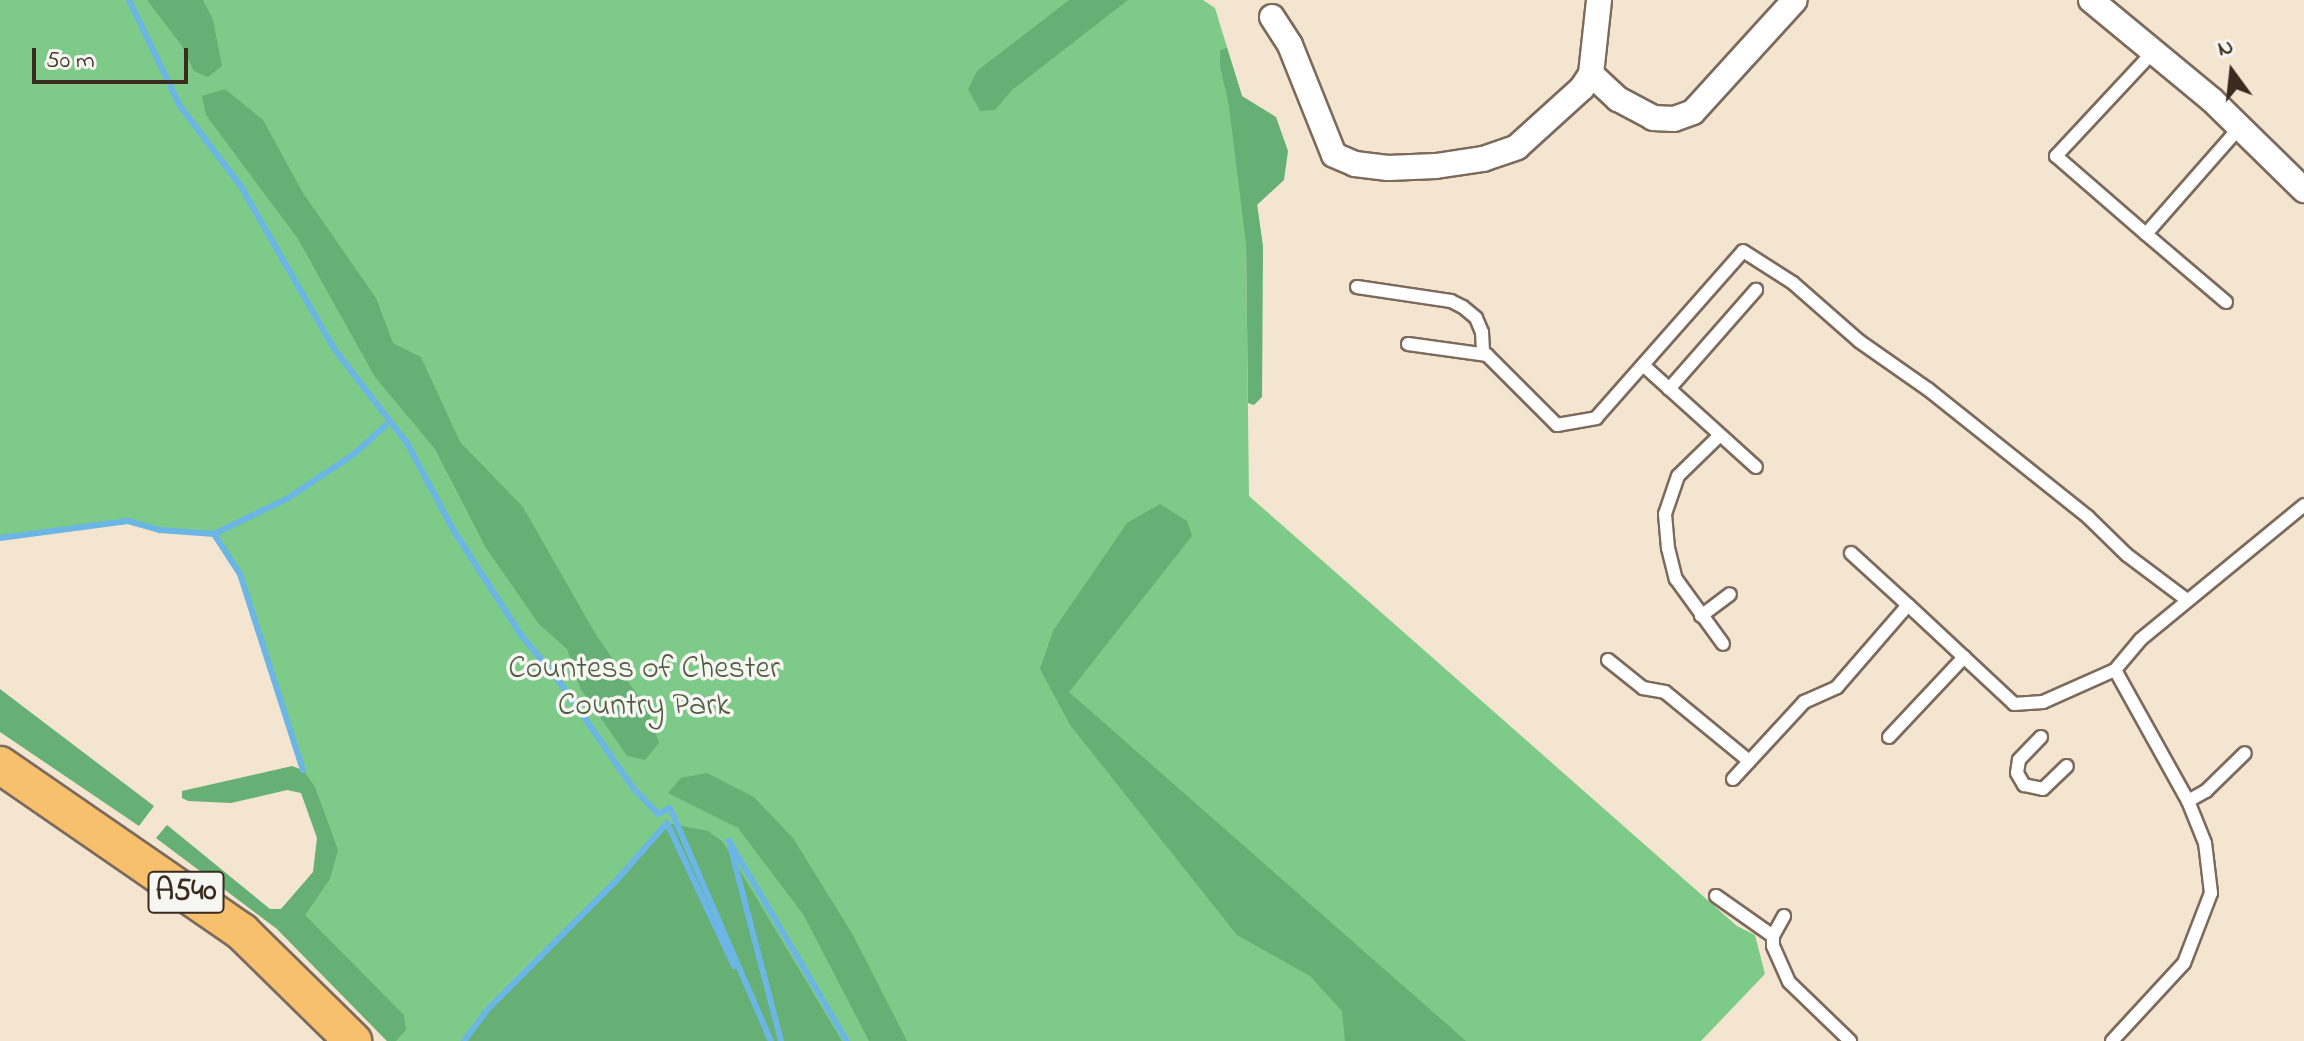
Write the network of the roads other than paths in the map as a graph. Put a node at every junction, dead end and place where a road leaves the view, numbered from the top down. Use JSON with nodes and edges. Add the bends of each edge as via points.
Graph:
{"nodes":[{"id":1,"x":1599,"y":0,"type":"edge"},
{"id":2,"x":1795,"y":0,"type":"edge"},
{"id":3,"x":2091,"y":0,"type":"edge"},
{"id":4,"x":1272,"y":17,"type":"dead end"},
{"id":5,"x":2152,"y":53,"type":"junction"},
{"id":6,"x":1591,"y":74,"type":"junction"},
{"id":7,"x":2240,"y":127,"type":"junction"},
{"id":8,"x":2304,"y":190,"type":"edge"},
{"id":9,"x":2146,"y":234,"type":"junction"},
{"id":10,"x":1357,"y":287,"type":"dead end"},
{"id":11,"x":1756,"y":290,"type":"dead end"},
{"id":12,"x":2226,"y":302,"type":"dead end"},
{"id":13,"x":1408,"y":344,"type":"dead end"},
{"id":14,"x":1483,"y":354,"type":"junction"},
{"id":15,"x":1643,"y":365,"type":"junction"},
{"id":16,"x":1669,"y":389,"type":"junction"},
{"id":17,"x":1719,"y":436,"type":"junction"},
{"id":18,"x":1756,"y":467,"type":"dead end"},
{"id":19,"x":2304,"y":505,"type":"edge"},
{"id":20,"x":1851,"y":553,"type":"dead end"},
{"id":21,"x":1730,"y":594,"type":"dead end"},
{"id":22,"x":2187,"y":600,"type":"junction"},
{"id":23,"x":1908,"y":605,"type":"junction"},
{"id":24,"x":1701,"y":616,"type":"junction"},
{"id":25,"x":1723,"y":644,"type":"dead end"},
{"id":26,"x":1964,"y":657,"type":"junction"},
{"id":27,"x":1608,"y":660,"type":"dead end"},
{"id":28,"x":2115,"y":670,"type":"junction"},
{"id":29,"x":1889,"y":737,"type":"dead end"},
{"id":30,"x":2041,"y":737,"type":"dead end"},
{"id":31,"x":2245,"y":753,"type":"dead end"},
{"id":32,"x":1749,"y":761,"type":"junction"},
{"id":33,"x":0,"y":765,"type":"edge"},
{"id":34,"x":2067,"y":766,"type":"dead end"},
{"id":35,"x":1733,"y":779,"type":"dead end"},
{"id":36,"x":2188,"y":801,"type":"junction"},
{"id":37,"x":1716,"y":896,"type":"dead end"},
{"id":38,"x":1784,"y":916,"type":"dead end"},
{"id":39,"x":1773,"y":936,"type":"junction"},
{"id":40,"x":353,"y":1041,"type":"edge"},
{"id":41,"x":1850,"y":1041,"type":"edge"},
{"id":42,"x":2112,"y":1041,"type":"edge"}],
"edges":[{"from":1,"to":6,"type":"street"},
{"from":2,"to":6,"type":"street","via":[[1693,112],[1674,119],[1653,118],[1618,99]]},
{"from":3,"to":5,"type":"street"},
{"from":4,"to":6,"type":"street","via":[[1290,45],[1334,155],[1355,164],[1436,166],[1517,147],[1547,124]]},
{"from":5,"to":7,"type":"street"},
{"from":5,"to":9,"type":"lane","via":[[2056,156]]},
{"from":7,"to":8,"type":"street"},
{"from":7,"to":9,"type":"lane"},
{"from":9,"to":12,"type":"lane"},
{"from":10,"to":14,"type":"lane","via":[[1463,307],[1482,332]]},
{"from":11,"to":16,"type":"lane"},
{"from":13,"to":14,"type":"lane"},
{"from":14,"to":15,"type":"lane","via":[[1557,425],[1596,418]]},
{"from":15,"to":16,"type":"lane"},
{"from":15,"to":22,"type":"lane","via":[[1743,251],[1793,283]]},
{"from":16,"to":17,"type":"lane"},
{"from":17,"to":18,"type":"lane"},
{"from":17,"to":24,"type":"lane","via":[[1678,476],[1665,514],[1676,579]]},
{"from":19,"to":22,"type":"lane"},
{"from":20,"to":23,"type":"lane"},
{"from":21,"to":24,"type":"lane"},
{"from":22,"to":28,"type":"lane","via":[[2124,655]]},
{"from":23,"to":26,"type":"lane"},
{"from":23,"to":32,"type":"lane","via":[[1837,687],[1804,702]]},
{"from":24,"to":25,"type":"lane"},
{"from":26,"to":28,"type":"lane","via":[[2014,704],[2043,702]]},
{"from":26,"to":29,"type":"lane"},
{"from":27,"to":32,"type":"lane","via":[[1643,688],[1665,692]]},
{"from":28,"to":36,"type":"lane"},
{"from":30,"to":34,"type":"lane","via":[[2019,760],[2017,773],[2024,785],[2043,789]]},
{"from":31,"to":36,"type":"lane"},
{"from":32,"to":35,"type":"lane"},
{"from":33,"to":40,"type":"main road","number":"A540","via":[[242,932]]},
{"from":36,"to":42,"type":"lane","via":[[2205,843],[2211,893],[2184,963]]},
{"from":37,"to":39,"type":"lane"},
{"from":38,"to":39,"type":"lane"},
{"from":39,"to":41,"type":"lane","via":[[1789,982]]}]}
